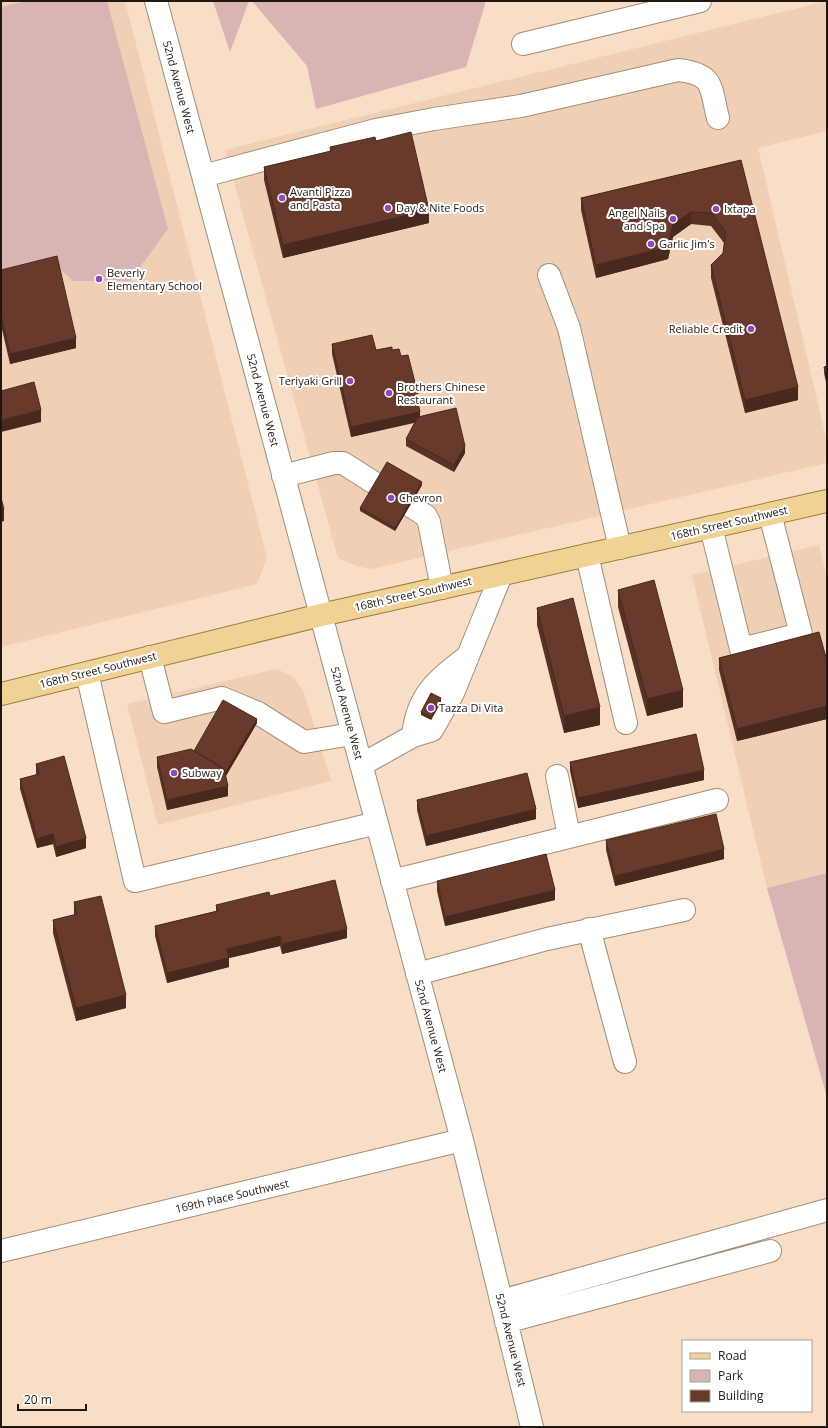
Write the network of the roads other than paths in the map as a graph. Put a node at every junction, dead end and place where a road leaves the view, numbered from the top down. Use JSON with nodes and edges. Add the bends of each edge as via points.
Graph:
{"nodes":[{"id":1,"x":156,"y":1,"type":"edge"},
{"id":2,"x":700,"y":1,"type":"edge"},
{"id":3,"x":523,"y":44,"type":"dead end"},
{"id":4,"x":718,"y":118,"type":"dead end"},
{"id":5,"x":203,"y":176,"type":"junction"},
{"id":6,"x":549,"y":275,"type":"dead end"},
{"id":7,"x":283,"y":476,"type":"junction"},
{"id":8,"x":827,"y":501,"type":"edge"},
{"id":9,"x":770,"y":514,"type":"junction"},
{"id":10,"x":711,"y":528,"type":"junction"},
{"id":11,"x":620,"y":548,"type":"junction"},
{"id":12,"x":588,"y":556,"type":"junction"},
{"id":13,"x":501,"y":575,"type":"junction"},
{"id":14,"x":442,"y":588,"type":"junction"},
{"id":15,"x":320,"y":615,"type":"junction"},
{"id":16,"x":150,"y":657,"type":"junction"},
{"id":17,"x":87,"y":673,"type":"junction"},
{"id":18,"x":1,"y":694,"type":"edge"},
{"id":19,"x":626,"y":723,"type":"dead end"},
{"id":20,"x":352,"y":734,"type":"junction"},
{"id":21,"x":361,"y":765,"type":"junction"},
{"id":22,"x":557,"y":776,"type":"dead end"},
{"id":23,"x":717,"y":800,"type":"dead end"},
{"id":24,"x":377,"y":823,"type":"junction"},
{"id":25,"x":569,"y":836,"type":"junction"},
{"id":26,"x":392,"y":881,"type":"junction"},
{"id":27,"x":684,"y":910,"type":"dead end"},
{"id":28,"x":589,"y":929,"type":"junction"},
{"id":29,"x":417,"y":974,"type":"junction"},
{"id":30,"x":625,"y":1062,"type":"dead end"},
{"id":31,"x":462,"y":1140,"type":"junction"},
{"id":32,"x":827,"y":1210,"type":"edge"},
{"id":33,"x":1,"y":1251,"type":"edge"},
{"id":34,"x":770,"y":1251,"type":"dead end"},
{"id":35,"x":501,"y":1301,"type":"junction"},
{"id":36,"x":506,"y":1322,"type":"junction"},
{"id":37,"x":532,"y":1427,"type":"edge"}],
"edges":[{"from":1,"to":5,"type":"street","name":"52nd Avenue West"},
{"from":2,"to":3,"type":"street"},
{"from":4,"to":5,"type":"street","via":[[710,83],[702,75],[678,70],[521,106],[376,130]]},
{"from":5,"to":7,"type":"street","name":"52nd Avenue West"},
{"from":6,"to":11,"type":"street","via":[[569,328]]},
{"from":7,"to":14,"type":"street","via":[[343,463],[426,516]]},
{"from":7,"to":15,"type":"street","name":"52nd Avenue West"},
{"from":8,"to":9,"type":"main road","name":"168th Street Southwest"},
{"from":9,"to":10,"type":"main road","name":"168th Street Southwest"},
{"from":9,"to":10,"type":"street","via":[[801,634],[741,649]]},
{"from":10,"to":11,"type":"main road","name":"168th Street Southwest"},
{"from":11,"to":12,"type":"main road","name":"168th Street Southwest"},
{"from":12,"to":13,"type":"main road","name":"168th Street Southwest"},
{"from":12,"to":19,"type":"street"},
{"from":13,"to":14,"type":"main road","name":"168th Street Southwest"},
{"from":13,"to":21,"type":"street","via":[[453,693],[432,730],[413,736]]},
{"from":14,"to":15,"type":"main road","name":"168th Street Southwest"},
{"from":15,"to":16,"type":"main road","name":"168th Street Southwest"},
{"from":15,"to":20,"type":"street","name":"52nd Avenue West"},
{"from":16,"to":17,"type":"main road","name":"168th Street Southwest"},
{"from":16,"to":20,"type":"street","via":[[164,712],[222,698],[258,713],[304,742]]},
{"from":17,"to":18,"type":"main road","name":"168th Street Southwest"},
{"from":17,"to":24,"type":"street","via":[[135,881]]},
{"from":20,"to":21,"type":"street","name":"52nd Avenue West"},
{"from":21,"to":24,"type":"street","name":"52nd Avenue West"},
{"from":22,"to":25,"type":"street"},
{"from":23,"to":25,"type":"street"},
{"from":24,"to":26,"type":"street","name":"52nd Avenue West"},
{"from":25,"to":26,"type":"street"},
{"from":26,"to":29,"type":"street","name":"52nd Avenue West"},
{"from":27,"to":28,"type":"street"},
{"from":28,"to":29,"type":"street"},
{"from":28,"to":30,"type":"street"},
{"from":29,"to":31,"type":"street","name":"52nd Avenue West"},
{"from":31,"to":33,"type":"street","name":"169th Place Southwest"},
{"from":31,"to":35,"type":"street","name":"52nd Avenue West"},
{"from":32,"to":35,"type":"street"},
{"from":34,"to":36,"type":"street"},
{"from":35,"to":36,"type":"street","name":"52nd Avenue West"},
{"from":36,"to":37,"type":"street","name":"52nd Avenue West"}]}
